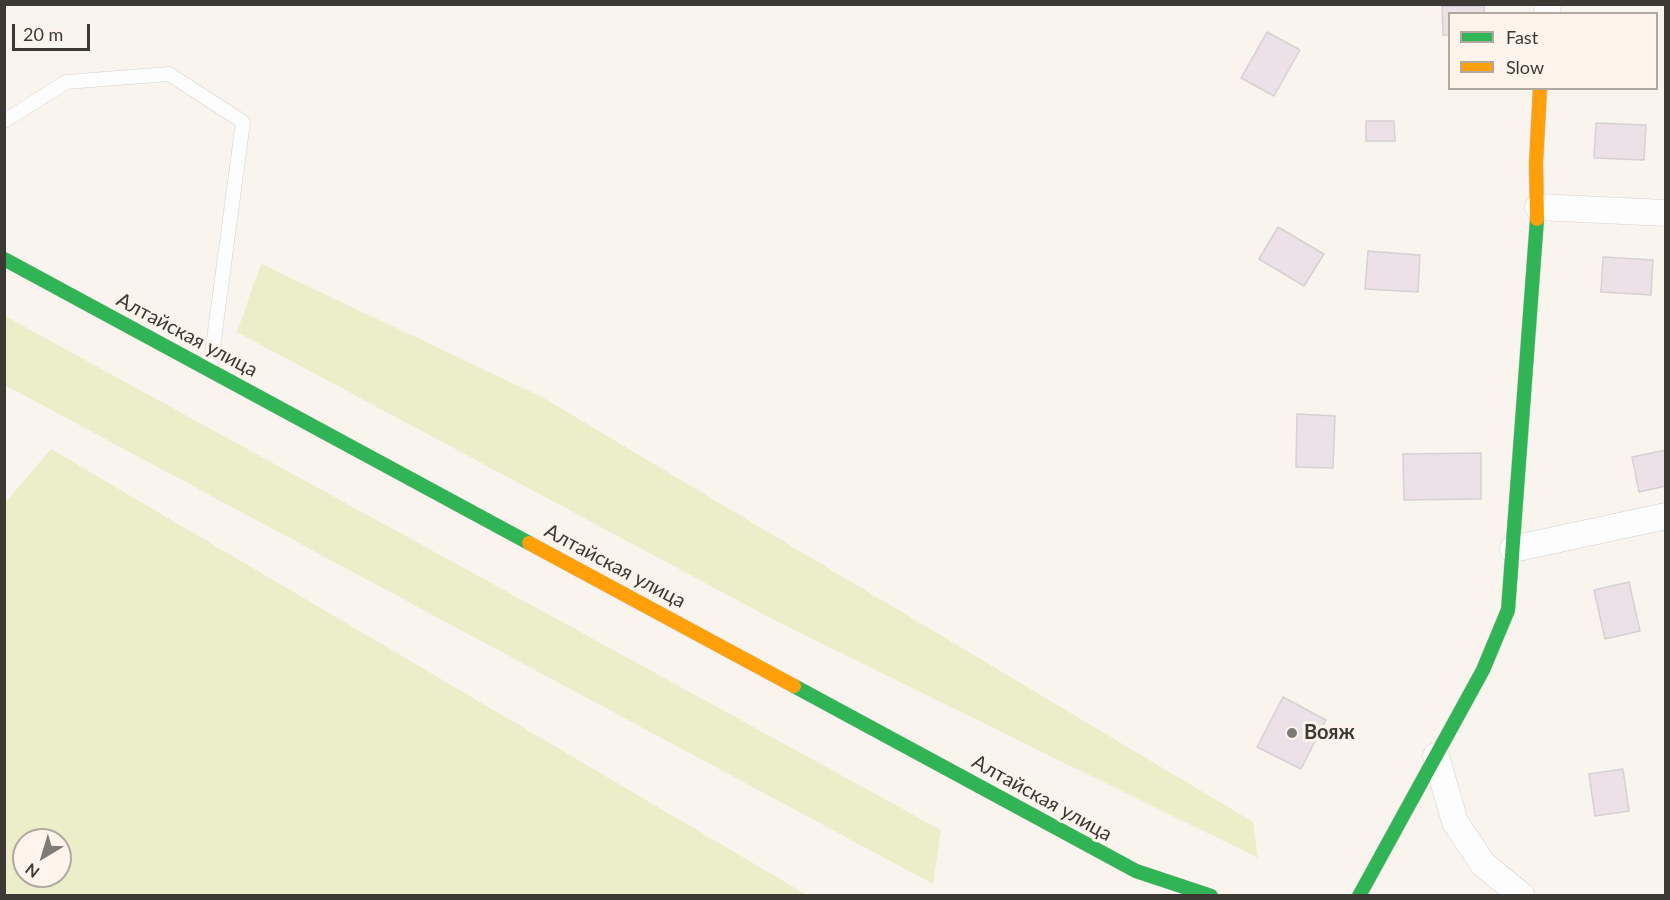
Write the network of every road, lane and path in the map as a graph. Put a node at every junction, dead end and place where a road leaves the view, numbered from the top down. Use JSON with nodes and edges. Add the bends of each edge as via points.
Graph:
{"nodes":[{"id":1,"x":1540,"y":90,"type":"edge"},
{"id":2,"x":4,"y":121,"type":"edge"},
{"id":3,"x":1538,"y":207,"type":"junction"},
{"id":4,"x":1665,"y":213,"type":"edge"},
{"id":5,"x":4,"y":259,"type":"edge"},
{"id":6,"x":210,"y":369,"type":"junction"},
{"id":7,"x":1665,"y":516,"type":"edge"},
{"id":8,"x":1513,"y":549,"type":"junction"},
{"id":9,"x":1436,"y":756,"type":"junction"},
{"id":10,"x":1136,"y":871,"type":"junction"},
{"id":11,"x":1166,"y":896,"type":"edge"},
{"id":12,"x":1211,"y":896,"type":"edge"},
{"id":13,"x":1359,"y":896,"type":"edge"},
{"id":14,"x":1522,"y":896,"type":"edge"}],
"edges":[{"from":1,"to":3,"type":"main road"},
{"from":2,"to":6,"type":"lane","via":[[66,82],[169,74],[243,122]]},
{"from":3,"to":4,"type":"street"},
{"from":3,"to":8,"type":"main road"},
{"from":5,"to":6,"type":"main road","name":"Алтайская улица"},
{"from":6,"to":10,"type":"main road","name":"Алтайская улица"},
{"from":7,"to":8,"type":"street"},
{"from":8,"to":9,"type":"main road","via":[[1508,610],[1483,670]]},
{"from":9,"to":13,"type":"main road"},
{"from":9,"to":14,"type":"street","via":[[1455,822],[1483,864]]},
{"from":10,"to":11,"type":"street"},
{"from":10,"to":12,"type":"main road","name":"Алтайская улица"}]}
